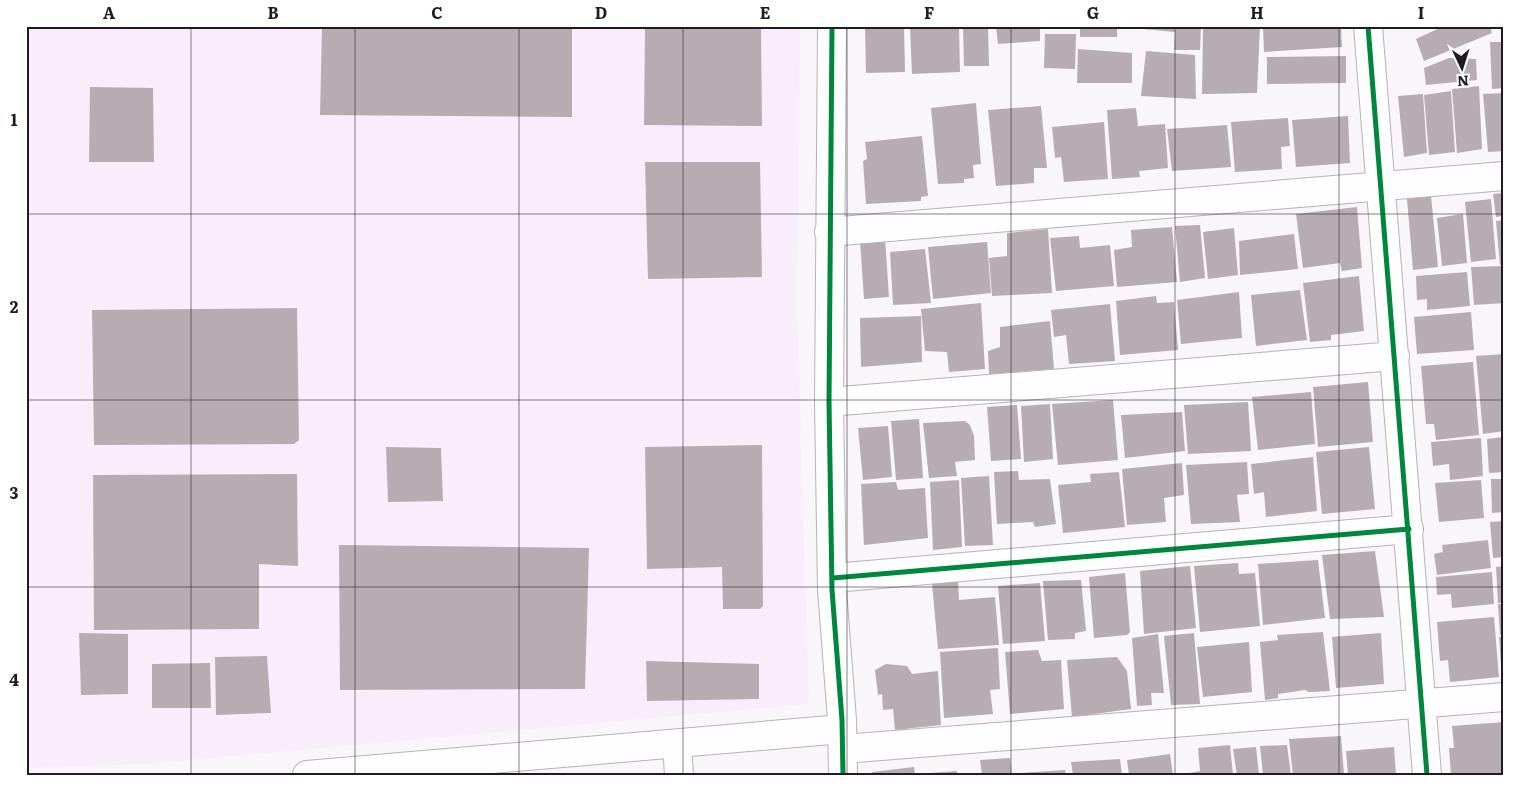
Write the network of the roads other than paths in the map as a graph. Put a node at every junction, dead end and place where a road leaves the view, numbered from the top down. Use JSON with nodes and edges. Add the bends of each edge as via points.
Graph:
{"nodes":[{"id":1,"x":832,"y":26,"type":"edge"},
{"id":2,"x":1368,"y":26,"type":"edge"},
{"id":3,"x":1504,"y":176,"type":"edge"},
{"id":4,"x":1381,"y":186,"type":"junction"},
{"id":5,"x":829,"y":232,"type":"junction"},
{"id":6,"x":1395,"y":356,"type":"junction"},
{"id":7,"x":829,"y":402,"type":"junction"},
{"id":8,"x":1409,"y":529,"type":"junction"},
{"id":9,"x":833,"y":578,"type":"junction"},
{"id":10,"x":1504,"y":697,"type":"edge"},
{"id":11,"x":1422,"y":705,"type":"junction"},
{"id":12,"x":677,"y":744,"type":"junction"},
{"id":13,"x":842,"y":751,"type":"edge"},
{"id":14,"x":307,"y":775,"type":"edge"},
{"id":15,"x":679,"y":775,"type":"edge"},
{"id":16,"x":1427,"y":775,"type":"edge"}],
"edges":[{"from":1,"to":5,"type":"street"},
{"from":2,"to":4,"type":"street"},
{"from":3,"to":4,"type":"street"},
{"from":4,"to":5,"type":"street"},
{"from":4,"to":6,"type":"street"},
{"from":5,"to":7,"type":"street"},
{"from":6,"to":7,"type":"street"},
{"from":6,"to":8,"type":"street"},
{"from":7,"to":9,"type":"street"},
{"from":8,"to":9,"type":"street"},
{"from":8,"to":11,"type":"street"},
{"from":9,"to":13,"type":"street"},
{"from":10,"to":11,"type":"street"},
{"from":11,"to":13,"type":"street"},
{"from":11,"to":16,"type":"street"},
{"from":12,"to":13,"type":"street"},
{"from":12,"to":14,"type":"street"},
{"from":12,"to":15,"type":"street"}]}
